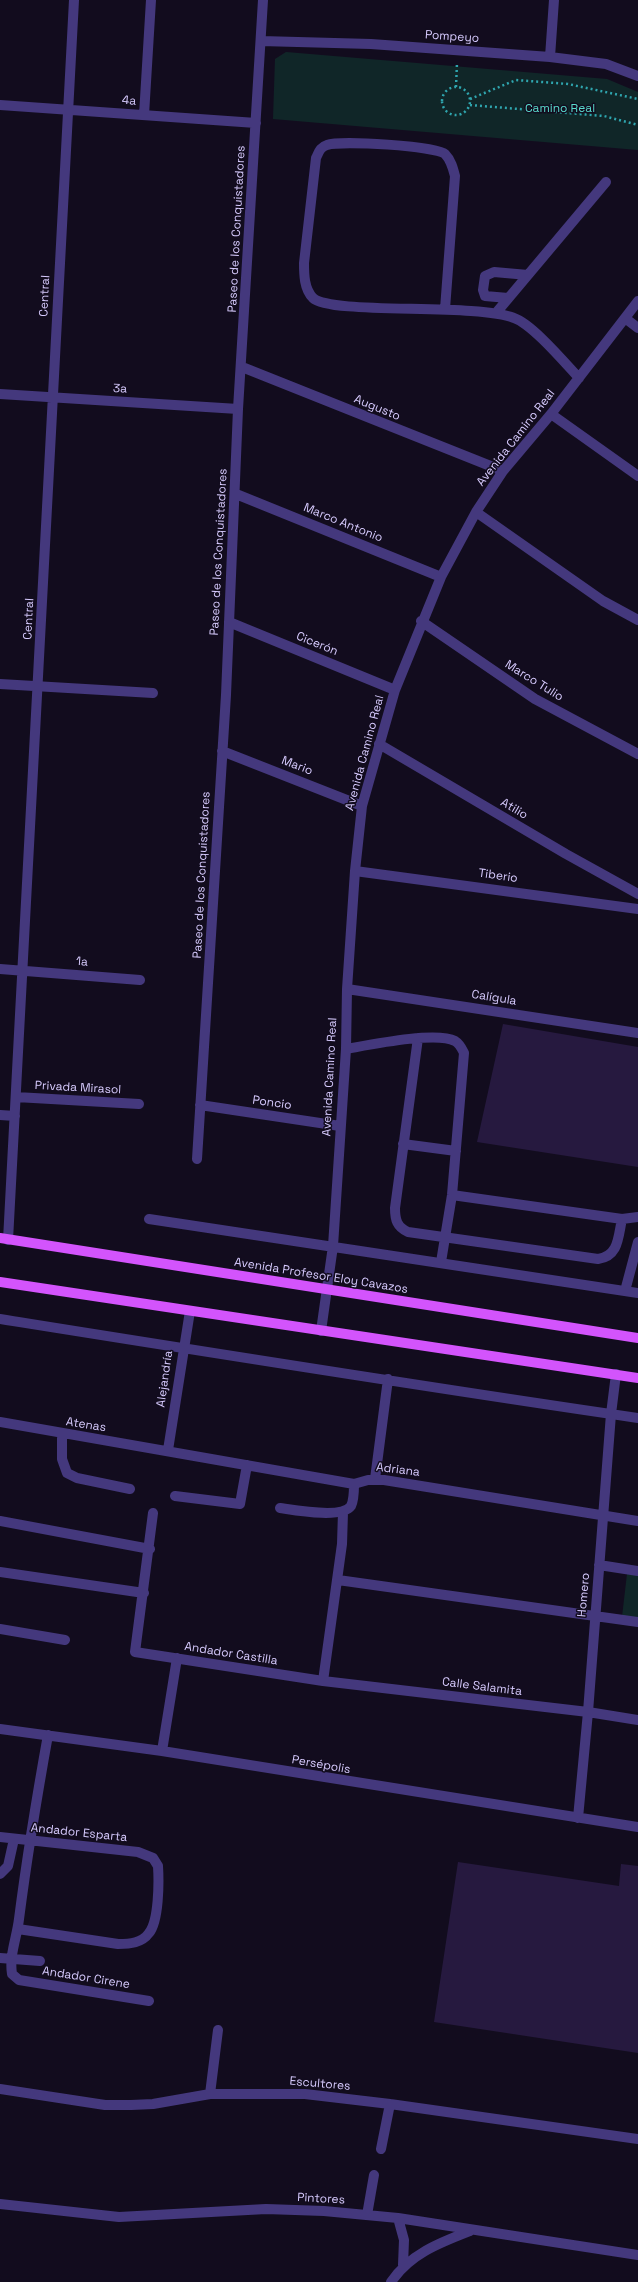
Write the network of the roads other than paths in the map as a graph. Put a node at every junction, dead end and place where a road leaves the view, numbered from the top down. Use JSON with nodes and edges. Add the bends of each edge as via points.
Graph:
{"nodes":[{"id":1,"x":74,"y":0,"type":"edge"},
{"id":2,"x":151,"y":0,"type":"edge"},
{"id":3,"x":263,"y":0,"type":"edge"},
{"id":4,"x":554,"y":0,"type":"edge"},
{"id":5,"x":261,"y":41,"type":"junction"},
{"id":6,"x":550,"y":57,"type":"junction"},
{"id":7,"x":638,"y":76,"type":"edge"},
{"id":8,"x":0,"y":105,"type":"edge"},
{"id":9,"x":68,"y":108,"type":"junction"},
{"id":10,"x":144,"y":115,"type":"junction"},
{"id":11,"x":256,"y":123,"type":"junction"},
{"id":12,"x":606,"y":182,"type":"dead end"},
{"id":13,"x":528,"y":275,"type":"junction"},
{"id":14,"x":508,"y":298,"type":"junction"},
{"id":15,"x":638,"y":302,"type":"edge"},
{"id":16,"x":445,"y":309,"type":"junction"},
{"id":17,"x":496,"y":313,"type":"junction"},
{"id":18,"x":625,"y":318,"type":"junction"},
{"id":19,"x":638,"y":328,"type":"edge"},
{"id":20,"x":242,"y":367,"type":"junction"},
{"id":21,"x":579,"y":378,"type":"junction"},
{"id":22,"x":0,"y":394,"type":"edge"},
{"id":23,"x":53,"y":398,"type":"junction"},
{"id":24,"x":238,"y":409,"type":"junction"},
{"id":25,"x":551,"y":414,"type":"junction"},
{"id":26,"x":503,"y":471,"type":"junction"},
{"id":27,"x":638,"y":476,"type":"edge"},
{"id":28,"x":236,"y":494,"type":"junction"},
{"id":29,"x":476,"y":512,"type":"junction"},
{"id":30,"x":441,"y":577,"type":"junction"},
{"id":31,"x":638,"y":620,"type":"edge"},
{"id":32,"x":229,"y":622,"type":"junction"},
{"id":33,"x":421,"y":622,"type":"junction"},
{"id":34,"x":0,"y":684,"type":"edge"},
{"id":35,"x":38,"y":685,"type":"junction"},
{"id":36,"x":394,"y":690,"type":"junction"},
{"id":37,"x":153,"y":693,"type":"dead end"},
{"id":38,"x":380,"y":744,"type":"junction"},
{"id":39,"x":222,"y":751,"type":"junction"},
{"id":40,"x":638,"y":754,"type":"edge"},
{"id":41,"x":362,"y":806,"type":"junction"},
{"id":42,"x":355,"y":871,"type":"junction"},
{"id":43,"x":638,"y":894,"type":"edge"},
{"id":44,"x":638,"y":909,"type":"edge"},
{"id":45,"x":0,"y":969,"type":"edge"},
{"id":46,"x":23,"y":971,"type":"junction"},
{"id":47,"x":140,"y":980,"type":"dead end"},
{"id":48,"x":347,"y":989,"type":"junction"},
{"id":49,"x":638,"y":1033,"type":"edge"},
{"id":50,"x":418,"y":1038,"type":"junction"},
{"id":51,"x":346,"y":1049,"type":"junction"},
{"id":52,"x":16,"y":1097,"type":"junction"},
{"id":53,"x":139,"y":1104,"type":"dead end"},
{"id":54,"x":200,"y":1106,"type":"junction"},
{"id":55,"x":0,"y":1115,"type":"edge"},
{"id":56,"x":15,"y":1116,"type":"junction"},
{"id":57,"x":340,"y":1126,"type":"junction"},
{"id":58,"x":403,"y":1144,"type":"junction"},
{"id":59,"x":456,"y":1151,"type":"junction"},
{"id":60,"x":197,"y":1159,"type":"dead end"},
{"id":61,"x":452,"y":1196,"type":"junction"},
{"id":62,"x":638,"y":1217,"type":"edge"},
{"id":63,"x":149,"y":1219,"type":"dead end"},
{"id":64,"x":622,"y":1219,"type":"junction"},
{"id":65,"x":446,"y":1237,"type":"junction"},
{"id":66,"x":4,"y":1239,"type":"edge"},
{"id":67,"x":638,"y":1242,"type":"edge"},
{"id":68,"x":333,"y":1246,"type":"junction"},
{"id":69,"x":441,"y":1262,"type":"junction"},
{"id":70,"x":0,"y":1282,"type":"edge"},
{"id":71,"x":327,"y":1290,"type":"junction"},
{"id":72,"x":625,"y":1291,"type":"junction"},
{"id":73,"x":638,"y":1293,"type":"edge"},
{"id":74,"x":190,"y":1311,"type":"junction"},
{"id":75,"x":0,"y":1319,"type":"edge"},
{"id":76,"x":322,"y":1331,"type":"junction"},
{"id":77,"x":638,"y":1338,"type":"edge"},
{"id":78,"x":183,"y":1348,"type":"junction"},
{"id":79,"x":616,"y":1374,"type":"junction"},
{"id":80,"x":638,"y":1378,"type":"edge"},
{"id":81,"x":388,"y":1379,"type":"junction"},
{"id":82,"x":611,"y":1414,"type":"junction"},
{"id":83,"x":638,"y":1418,"type":"edge"},
{"id":84,"x":0,"y":1422,"type":"edge"},
{"id":85,"x":62,"y":1434,"type":"junction"},
{"id":86,"x":168,"y":1450,"type":"junction"},
{"id":87,"x":247,"y":1464,"type":"junction"},
{"id":88,"x":375,"y":1479,"type":"junction"},
{"id":89,"x":354,"y":1484,"type":"junction"},
{"id":90,"x":130,"y":1489,"type":"dead end"},
{"id":91,"x":175,"y":1496,"type":"dead end"},
{"id":92,"x":280,"y":1508,"type":"dead end"},
{"id":93,"x":343,"y":1512,"type":"junction"},
{"id":94,"x":153,"y":1514,"type":"dead end"},
{"id":95,"x":603,"y":1515,"type":"junction"},
{"id":96,"x":0,"y":1521,"type":"edge"},
{"id":97,"x":638,"y":1521,"type":"edge"},
{"id":98,"x":150,"y":1549,"type":"junction"},
{"id":99,"x":599,"y":1565,"type":"junction"},
{"id":100,"x":638,"y":1571,"type":"edge"},
{"id":101,"x":0,"y":1572,"type":"edge"},
{"id":102,"x":338,"y":1580,"type":"junction"},
{"id":103,"x":144,"y":1593,"type":"junction"},
{"id":104,"x":595,"y":1615,"type":"junction"},
{"id":105,"x":638,"y":1622,"type":"edge"},
{"id":106,"x":0,"y":1629,"type":"edge"},
{"id":107,"x":65,"y":1640,"type":"dead end"},
{"id":108,"x":177,"y":1658,"type":"junction"},
{"id":109,"x":323,"y":1681,"type":"junction"},
{"id":110,"x":588,"y":1712,"type":"junction"},
{"id":111,"x":638,"y":1720,"type":"edge"},
{"id":112,"x":0,"y":1729,"type":"edge"},
{"id":113,"x":48,"y":1735,"type":"junction"},
{"id":114,"x":162,"y":1751,"type":"junction"},
{"id":115,"x":578,"y":1818,"type":"junction"},
{"id":116,"x":638,"y":1827,"type":"edge"},
{"id":117,"x":0,"y":1837,"type":"edge"},
{"id":118,"x":14,"y":1839,"type":"junction"},
{"id":119,"x":30,"y":1840,"type":"junction"},
{"id":120,"x":0,"y":1874,"type":"edge"},
{"id":121,"x":18,"y":1929,"type":"junction"},
{"id":122,"x":0,"y":1958,"type":"edge"},
{"id":123,"x":11,"y":1959,"type":"junction"},
{"id":124,"x":40,"y":1961,"type":"dead end"},
{"id":125,"x":149,"y":2001,"type":"dead end"},
{"id":126,"x":218,"y":2030,"type":"dead end"},
{"id":127,"x":0,"y":2089,"type":"edge"},
{"id":128,"x":210,"y":2094,"type":"junction"},
{"id":129,"x":390,"y":2104,"type":"junction"},
{"id":130,"x":638,"y":2139,"type":"edge"},
{"id":131,"x":381,"y":2149,"type":"dead end"},
{"id":132,"x":374,"y":2175,"type":"dead end"},
{"id":133,"x":0,"y":2204,"type":"edge"},
{"id":134,"x":367,"y":2215,"type":"junction"},
{"id":135,"x":398,"y":2218,"type":"junction"},
{"id":136,"x":471,"y":2230,"type":"junction"},
{"id":137,"x":638,"y":2255,"type":"edge"},
{"id":138,"x":403,"y":2265,"type":"junction"},
{"id":139,"x":394,"y":2280,"type":"edge"}],
"edges":[{"from":1,"to":9,"type":"street","name":"Central"},
{"from":2,"to":10,"type":"street"},
{"from":3,"to":5,"type":"street","name":"Paseo de los Conquistadores"},
{"from":4,"to":6,"type":"street"},
{"from":5,"to":6,"type":"street","name":"Pompeyo"},
{"from":5,"to":11,"type":"street","name":"Paseo de los Conquistadores"},
{"from":6,"to":7,"type":"street","name":"Pompeyo","via":[[606,64]]},
{"from":8,"to":9,"type":"street","name":"4a"},
{"from":9,"to":10,"type":"street","name":"4a"},
{"from":9,"to":23,"type":"street","name":"Central"},
{"from":10,"to":11,"type":"street","name":"4a"},
{"from":11,"to":20,"type":"street","name":"Paseo de los Conquistadores"},
{"from":12,"to":13,"type":"street"},
{"from":13,"to":14,"type":"street"},
{"from":13,"to":14,"type":"street","via":[[494,272],[485,276],[482,290],[485,296]]},
{"from":14,"to":17,"type":"street"},
{"from":15,"to":18,"type":"street","name":"Avenida Camino Real"},
{"from":16,"to":16,"type":"street","via":[[377,308],[327,303],[313,299],[304,278],[304,263],[316,158],[320,149],[338,143],[384,144],[445,153],[452,164],[454,176]]},
{"from":16,"to":17,"type":"street"},
{"from":17,"to":21,"type":"street","via":[[516,318],[529,328]]},
{"from":18,"to":19,"type":"street"},
{"from":18,"to":21,"type":"street","name":"Avenida Camino Real"},
{"from":20,"to":24,"type":"street","name":"Paseo de los Conquistadores"},
{"from":20,"to":26,"type":"street","name":"Augusto"},
{"from":21,"to":25,"type":"street","name":"Avenida Camino Real"},
{"from":22,"to":23,"type":"street","name":"3a"},
{"from":23,"to":24,"type":"street","name":"3a"},
{"from":23,"to":35,"type":"street","name":"Central"},
{"from":24,"to":28,"type":"street","name":"Paseo de los Conquistadores"},
{"from":25,"to":26,"type":"street","name":"Avenida Camino Real"},
{"from":25,"to":27,"type":"street"},
{"from":26,"to":29,"type":"street","name":"Avenida Camino Real"},
{"from":28,"to":30,"type":"street","name":"Marco Antonio"},
{"from":28,"to":32,"type":"street","name":"Paseo de los Conquistadores"},
{"from":29,"to":30,"type":"street","name":"Avenida Camino Real"},
{"from":29,"to":31,"type":"street","via":[[603,601]]},
{"from":30,"to":33,"type":"street","name":"Avenida Camino Real"},
{"from":32,"to":36,"type":"street","name":"Cicerón"},
{"from":32,"to":39,"type":"street","name":"Paseo de los Conquistadores"},
{"from":33,"to":36,"type":"street","name":"Avenida Camino Real"},
{"from":33,"to":40,"type":"street","name":"Marco Tulio","via":[[535,700]]},
{"from":34,"to":35,"type":"street"},
{"from":35,"to":37,"type":"street"},
{"from":35,"to":46,"type":"street","name":"Central"},
{"from":36,"to":38,"type":"street","name":"Avenida Camino Real"},
{"from":38,"to":41,"type":"street","name":"Avenida Camino Real"},
{"from":38,"to":43,"type":"street","name":"Atilio"},
{"from":39,"to":41,"type":"street","name":"Mario"},
{"from":39,"to":54,"type":"street","name":"Paseo de los Conquistadores"},
{"from":41,"to":42,"type":"street","name":"Avenida Camino Real"},
{"from":42,"to":44,"type":"street","name":"Tiberio"},
{"from":42,"to":48,"type":"street","name":"Avenida Camino Real"},
{"from":45,"to":46,"type":"street","name":"1a"},
{"from":46,"to":47,"type":"street","name":"1a"},
{"from":46,"to":52,"type":"street","name":"Central"},
{"from":48,"to":49,"type":"street","name":"Calígula"},
{"from":48,"to":51,"type":"street","name":"Avenida Camino Real"},
{"from":50,"to":51,"type":"street"},
{"from":50,"to":58,"type":"street"},
{"from":50,"to":59,"type":"street","via":[[445,1038],[454,1041],[464,1053]]},
{"from":51,"to":57,"type":"street","name":"Avenida Camino Real"},
{"from":52,"to":53,"type":"street","name":"Privada Mirasol"},
{"from":52,"to":56,"type":"street","name":"Central"},
{"from":54,"to":57,"type":"street","name":"Poncio"},
{"from":54,"to":60,"type":"street","name":"Paseo de los Conquistadores"},
{"from":55,"to":56,"type":"street"},
{"from":56,"to":66,"type":"street","name":"Central"},
{"from":57,"to":68,"type":"street","name":"Avenida Camino Real"},
{"from":58,"to":59,"type":"street"},
{"from":58,"to":65,"type":"street","via":[[395,1208],[397,1223],[408,1232]]},
{"from":59,"to":61,"type":"street"},
{"from":61,"to":64,"type":"street"},
{"from":61,"to":65,"type":"street"},
{"from":62,"to":64,"type":"street"},
{"from":63,"to":68,"type":"street"},
{"from":64,"to":65,"type":"street","via":[[617,1247],[608,1256],[598,1259]]},
{"from":65,"to":69,"type":"street"},
{"from":66,"to":71,"type":"main road","name":"Avenida Profesor Eloy Cavazos"},
{"from":67,"to":72,"type":"street"},
{"from":68,"to":69,"type":"street"},
{"from":68,"to":71,"type":"street","name":"Avenida Camino Real"},
{"from":69,"to":72,"type":"street"},
{"from":70,"to":74,"type":"main road"},
{"from":71,"to":76,"type":"street","name":"Avenida Camino Real"},
{"from":71,"to":77,"type":"main road","name":"Avenida Profesor Eloy Cavazos"},
{"from":72,"to":73,"type":"street"},
{"from":74,"to":76,"type":"main road"},
{"from":74,"to":78,"type":"street","name":"Alejandría"},
{"from":75,"to":78,"type":"street"},
{"from":76,"to":79,"type":"main road"},
{"from":78,"to":81,"type":"street"},
{"from":78,"to":86,"type":"street","name":"Alejandría"},
{"from":79,"to":80,"type":"main road"},
{"from":79,"to":82,"type":"street","name":"Homero"},
{"from":81,"to":82,"type":"street","via":[[469,1394]]},
{"from":81,"to":88,"type":"street"},
{"from":82,"to":83,"type":"street"},
{"from":82,"to":95,"type":"street","name":"Homero"},
{"from":84,"to":85,"type":"street","name":"Atenas"},
{"from":85,"to":86,"type":"street","name":"Atenas"},
{"from":85,"to":90,"type":"street","via":[[62,1459],[67,1473],[77,1478]]},
{"from":86,"to":87,"type":"street","name":"Adriana"},
{"from":87,"to":89,"type":"street","name":"Adriana"},
{"from":87,"to":91,"type":"street","via":[[240,1504]]},
{"from":88,"to":89,"type":"street","name":"Adriana"},
{"from":88,"to":95,"type":"street","name":"Adriana"},
{"from":89,"to":93,"type":"street","via":[[352,1502]]},
{"from":92,"to":93,"type":"street","via":[[324,1513]]},
{"from":93,"to":102,"type":"street"},
{"from":94,"to":98,"type":"street"},
{"from":95,"to":97,"type":"street","name":"Adriana"},
{"from":95,"to":99,"type":"street","name":"Homero"},
{"from":96,"to":98,"type":"street"},
{"from":98,"to":103,"type":"street"},
{"from":99,"to":100,"type":"street"},
{"from":99,"to":104,"type":"street","name":"Homero"},
{"from":101,"to":103,"type":"street"},
{"from":102,"to":104,"type":"street"},
{"from":102,"to":109,"type":"street"},
{"from":103,"to":108,"type":"street","name":"Andador Castilla","via":[[135,1652]]},
{"from":104,"to":105,"type":"street"},
{"from":104,"to":110,"type":"street","name":"Homero"},
{"from":106,"to":107,"type":"street"},
{"from":108,"to":109,"type":"street","name":"Andador Castilla"},
{"from":108,"to":114,"type":"street"},
{"from":109,"to":110,"type":"street","name":"Calle Salamita"},
{"from":110,"to":111,"type":"street","name":"Calle Salamita"},
{"from":110,"to":115,"type":"street","name":"Homero"},
{"from":112,"to":113,"type":"street","name":"Persépolis"},
{"from":113,"to":114,"type":"street","name":"Persépolis"},
{"from":113,"to":119,"type":"street"},
{"from":114,"to":115,"type":"street","name":"Persépolis"},
{"from":115,"to":116,"type":"street","name":"Persépolis"},
{"from":117,"to":118,"type":"street","name":"Andador Esparta"},
{"from":118,"to":119,"type":"street","name":"Andador Esparta"},
{"from":118,"to":120,"type":"street","via":[[8,1866]]},
{"from":119,"to":121,"type":"street"},
{"from":119,"to":121,"type":"street","name":"Andador Esparta","via":[[138,1852],[153,1858],[158,1866],[156,1913],[149,1933],[142,1940],[130,1944]]},
{"from":121,"to":123,"type":"street"},
{"from":122,"to":123,"type":"street"},
{"from":123,"to":124,"type":"street"},
{"from":123,"to":125,"type":"street","name":"Andador Cirene","via":[[12,1974],[19,1980]]},
{"from":126,"to":128,"type":"street"},
{"from":127,"to":128,"type":"street","name":"Escultores","via":[[105,2105],[152,2104]]},
{"from":128,"to":129,"type":"street","name":"Escultores","via":[[305,2094]]},
{"from":129,"to":130,"type":"street","name":"Escultores"},
{"from":129,"to":131,"type":"street"},
{"from":132,"to":134,"type":"street"},
{"from":133,"to":134,"type":"street","name":"Pintores","via":[[119,2217],[266,2209]]},
{"from":134,"to":135,"type":"street","name":"Pintores"},
{"from":135,"to":136,"type":"street","name":"Pintores"},
{"from":135,"to":138,"type":"street","via":[[404,2240]]},
{"from":136,"to":137,"type":"street","name":"Pintores"},
{"from":136,"to":138,"type":"street","via":[[443,2241]]},
{"from":138,"to":139,"type":"street"}]}
